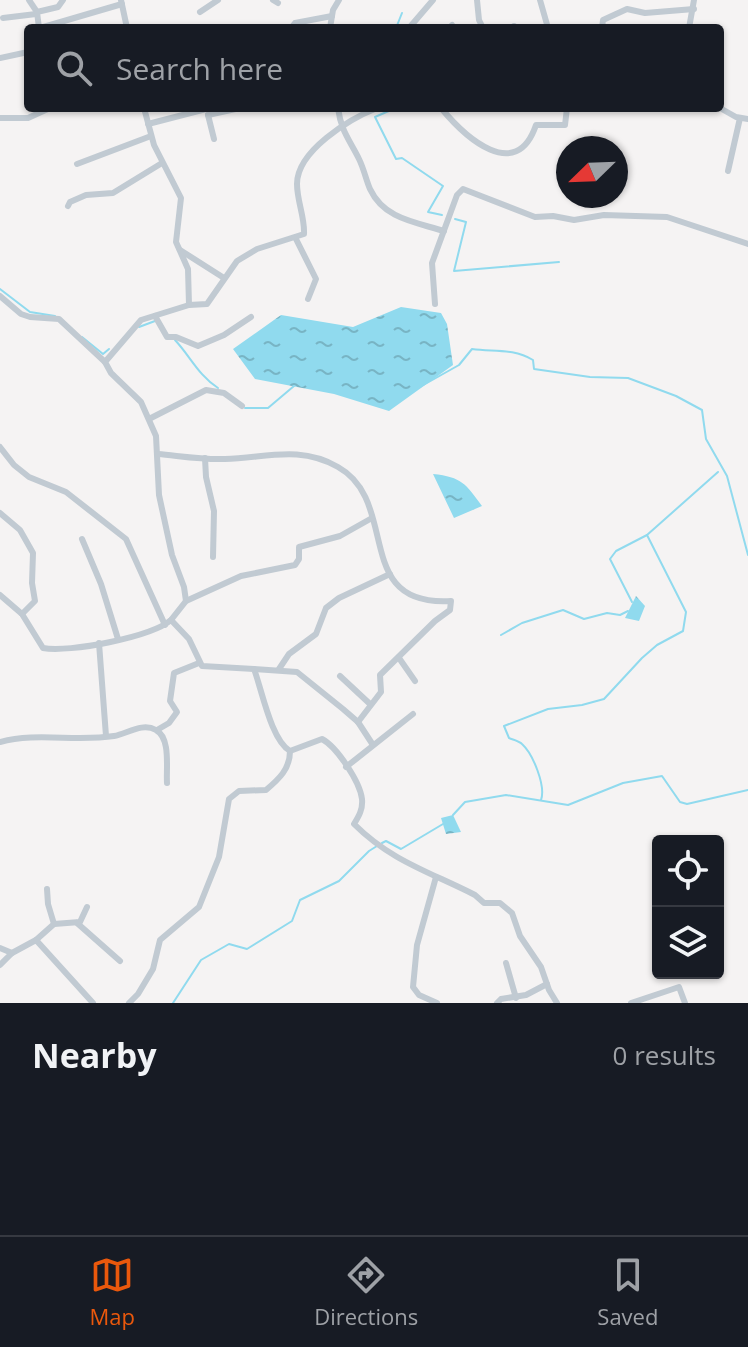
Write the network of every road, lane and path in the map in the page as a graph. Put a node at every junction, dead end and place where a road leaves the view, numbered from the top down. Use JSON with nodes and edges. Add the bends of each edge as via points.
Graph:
{"nodes":[{"id":1,"x":29,"y":0,"type":"edge"},
{"id":2,"x":63,"y":0,"type":"edge"},
{"id":3,"x":218,"y":0,"type":"edge"},
{"id":4,"x":433,"y":0,"type":"edge"},
{"id":5,"x":477,"y":0,"type":"edge"},
{"id":6,"x":540,"y":0,"type":"edge"},
{"id":7,"x":336,"y":1,"type":"edge"},
{"id":8,"x":122,"y":2,"type":"edge"},
{"id":9,"x":695,"y":3,"type":"edge"},
{"id":10,"x":200,"y":12,"type":"dead end"},
{"id":11,"x":37,"y":13,"type":"junction"},
{"id":12,"x":332,"y":16,"type":"junction"},
{"id":13,"x":3,"y":18,"type":"dead end"},
{"id":14,"x":39,"y":24,"type":"edge"},
{"id":15,"x":53,"y":24,"type":"edge"},
{"id":16,"x":126,"y":24,"type":"edge"},
{"id":17,"x":294,"y":24,"type":"edge"},
{"id":18,"x":331,"y":24,"type":"edge"},
{"id":19,"x":412,"y":24,"type":"edge"},
{"id":20,"x":481,"y":24,"type":"edge"},
{"id":21,"x":547,"y":24,"type":"edge"},
{"id":22,"x":602,"y":24,"type":"edge"},
{"id":23,"x":690,"y":24,"type":"edge"},
{"id":24,"x":24,"y":53,"type":"edge"},
{"id":25,"x":0,"y":58,"type":"edge"},
{"id":26,"x":724,"y":110,"type":"edge"},
{"id":27,"x":41,"y":112,"type":"edge"},
{"id":28,"x":145,"y":112,"type":"edge"},
{"id":29,"x":202,"y":112,"type":"edge"},
{"id":30,"x":207,"y":112,"type":"edge"},
{"id":31,"x":339,"y":112,"type":"edge"},
{"id":32,"x":370,"y":112,"type":"edge"},
{"id":33,"x":445,"y":112,"type":"edge"},
{"id":34,"x":567,"y":112,"type":"edge"},
{"id":35,"x":0,"y":118,"type":"edge"},
{"id":36,"x":744,"y":118,"type":"edge"},
{"id":37,"x":148,"y":124,"type":"junction"},
{"id":38,"x":341,"y":130,"type":"junction"},
{"id":39,"x":151,"y":136,"type":"junction"},
{"id":40,"x":214,"y":139,"type":"dead end"},
{"id":41,"x":162,"y":163,"type":"junction"},
{"id":42,"x":77,"y":164,"type":"dead end"},
{"id":43,"x":728,"y":171,"type":"dead end"},
{"id":44,"x":68,"y":206,"type":"dead end"},
{"id":45,"x":444,"y":231,"type":"junction"},
{"id":46,"x":296,"y":239,"type":"junction"},
{"id":47,"x":748,"y":244,"type":"edge"},
{"id":48,"x":180,"y":250,"type":"junction"},
{"id":49,"x":224,"y":278,"type":"junction"},
{"id":50,"x":0,"y":296,"type":"edge"},
{"id":51,"x":308,"y":299,"type":"dead end"},
{"id":52,"x":435,"y":304,"type":"dead end"},
{"id":53,"x":189,"y":305,"type":"junction"},
{"id":54,"x":155,"y":316,"type":"junction"},
{"id":55,"x":251,"y":317,"type":"dead end"},
{"id":56,"x":105,"y":362,"type":"junction"},
{"id":57,"x":242,"y":406,"type":"dead end"},
{"id":58,"x":149,"y":419,"type":"junction"},
{"id":59,"x":0,"y":447,"type":"edge"},
{"id":60,"x":158,"y":454,"type":"junction"},
{"id":61,"x":205,"y":458,"type":"junction"},
{"id":62,"x":101,"y":510,"type":"dead end"},
{"id":63,"x":0,"y":513,"type":"edge"},
{"id":64,"x":372,"y":518,"type":"junction"},
{"id":65,"x":105,"y":524,"type":"junction"},
{"id":66,"x":82,"y":539,"type":"dead end"},
{"id":67,"x":213,"y":557,"type":"dead end"},
{"id":68,"x":390,"y":574,"type":"junction"},
{"id":69,"x":0,"y":595,"type":"edge"},
{"id":70,"x":186,"y":601,"type":"junction"},
{"id":71,"x":22,"y":614,"type":"junction"},
{"id":72,"x":168,"y":622,"type":"junction"},
{"id":73,"x":118,"y":639,"type":"junction"},
{"id":74,"x":99,"y":643,"type":"junction"},
{"id":75,"x":399,"y":658,"type":"junction"},
{"id":76,"x":199,"y":663,"type":"junction"},
{"id":77,"x":254,"y":669,"type":"junction"},
{"id":78,"x":279,"y":669,"type":"junction"},
{"id":79,"x":340,"y":676,"type":"dead end"},
{"id":80,"x":415,"y":681,"type":"dead end"},
{"id":81,"x":370,"y":704,"type":"junction"},
{"id":82,"x":413,"y":714,"type":"dead end"},
{"id":83,"x":358,"y":722,"type":"junction"},
{"id":84,"x":157,"y":730,"type":"junction"},
{"id":85,"x":106,"y":736,"type":"junction"},
{"id":86,"x":0,"y":742,"type":"edge"},
{"id":87,"x":373,"y":745,"type":"junction"},
{"id":88,"x":290,"y":751,"type":"junction"},
{"id":89,"x":346,"y":767,"type":"junction"},
{"id":90,"x":167,"y":783,"type":"dead end"},
{"id":91,"x":436,"y":877,"type":"junction"},
{"id":92,"x":47,"y":889,"type":"dead end"},
{"id":93,"x":87,"y":907,"type":"dead end"},
{"id":94,"x":77,"y":923,"type":"junction"},
{"id":95,"x":54,"y":924,"type":"junction"},
{"id":96,"x":36,"y":940,"type":"junction"},
{"id":97,"x":0,"y":948,"type":"edge"},
{"id":98,"x":12,"y":953,"type":"junction"},
{"id":99,"x":120,"y":961,"type":"dead end"},
{"id":100,"x":506,"y":963,"type":"dead end"},
{"id":101,"x":0,"y":965,"type":"edge"},
{"id":102,"x":547,"y":984,"type":"junction"},
{"id":103,"x":516,"y":998,"type":"junction"},
{"id":104,"x":93,"y":1003,"type":"edge"},
{"id":105,"x":129,"y":1003,"type":"edge"},
{"id":106,"x":437,"y":1003,"type":"edge"},
{"id":107,"x":497,"y":1003,"type":"edge"},
{"id":108,"x":557,"y":1003,"type":"edge"},
{"id":109,"x":631,"y":1003,"type":"edge"},
{"id":110,"x":685,"y":1003,"type":"edge"}],
"edges":[{"from":1,"to":11,"type":"street"},
{"from":2,"to":11,"type":"street","via":[[58,7]]},
{"from":3,"to":10,"type":"street"},
{"from":4,"to":19,"type":"street"},
{"from":5,"to":20,"type":"street"},
{"from":6,"to":21,"type":"street"},
{"from":7,"to":12,"type":"street"},
{"from":8,"to":15,"type":"street"},
{"from":8,"to":16,"type":"street"},
{"from":9,"to":22,"type":"street","via":[[645,13],[627,9]]},
{"from":9,"to":23,"type":"street"},
{"from":11,"to":13,"type":"street"},
{"from":11,"to":14,"type":"street"},
{"from":12,"to":17,"type":"street"},
{"from":12,"to":18,"type":"street"},
{"from":24,"to":25,"type":"street"},
{"from":26,"to":36,"type":"street"},
{"from":27,"to":35,"type":"street","via":[[28,118]]},
{"from":28,"to":37,"type":"street"},
{"from":29,"to":37,"type":"street"},
{"from":30,"to":40,"type":"street"},
{"from":31,"to":38,"type":"street"},
{"from":32,"to":38,"type":"street"},
{"from":33,"to":34,"type":"street","via":[[475,142],[509,153],[524,146],[536,125],[565,125]]},
{"from":36,"to":43,"type":"street"},
{"from":37,"to":39,"type":"street"},
{"from":38,"to":45,"type":"street","via":[[379,204],[395,216]]},
{"from":38,"to":46,"type":"street","via":[[314,147],[297,178],[305,231]]},
{"from":39,"to":41,"type":"street"},
{"from":39,"to":42,"type":"street"},
{"from":41,"to":44,"type":"street","via":[[113,193],[86,195]]},
{"from":41,"to":48,"type":"street","via":[[181,198],[176,242]]},
{"from":45,"to":47,"type":"street","via":[[457,195],[465,189],[535,217],[667,217]]},
{"from":45,"to":52,"type":"street","via":[[432,263]]},
{"from":46,"to":49,"type":"street","via":[[257,249],[237,261]]},
{"from":46,"to":51,"type":"street","via":[[316,279]]},
{"from":48,"to":49,"type":"street"},
{"from":48,"to":53,"type":"street","via":[[188,269]]},
{"from":49,"to":53,"type":"street","via":[[207,304]]},
{"from":50,"to":56,"type":"street","via":[[21,314],[59,319]]},
{"from":53,"to":54,"type":"street"},
{"from":54,"to":55,"type":"street","via":[[167,337],[198,346]]},
{"from":54,"to":56,"type":"street","via":[[141,320]]},
{"from":56,"to":58,"type":"street","via":[[141,402]]},
{"from":57,"to":58,"type":"street","via":[[224,393],[206,390]]},
{"from":58,"to":60,"type":"street"},
{"from":59,"to":65,"type":"street","via":[[29,477],[66,492]]},
{"from":60,"to":61,"type":"street"},
{"from":60,"to":70,"type":"street","via":[[159,495]]},
{"from":61,"to":64,"type":"street","via":[[291,453],[327,462],[360,485]]},
{"from":61,"to":67,"type":"street","via":[[214,511]]},
{"from":62,"to":65,"type":"street"},
{"from":63,"to":71,"type":"street","via":[[20,530],[33,553],[35,601]]},
{"from":64,"to":68,"type":"street"},
{"from":64,"to":70,"type":"street","via":[[340,536],[299,547],[295,565],[241,576]]},
{"from":65,"to":72,"type":"street","via":[[126,539]]},
{"from":66,"to":73,"type":"street"},
{"from":68,"to":75,"type":"street","via":[[403,592],[451,601],[452,606]]},
{"from":68,"to":78,"type":"street","via":[[326,608],[316,634],[289,654]]},
{"from":69,"to":71,"type":"street"},
{"from":70,"to":72,"type":"street"},
{"from":71,"to":74,"type":"street","via":[[43,648],[69,650]]},
{"from":72,"to":73,"type":"street"},
{"from":72,"to":76,"type":"street","via":[[189,639]]},
{"from":73,"to":74,"type":"street"},
{"from":74,"to":85,"type":"street"},
{"from":75,"to":80,"type":"street"},
{"from":75,"to":81,"type":"street","via":[[380,675],[382,690]]},
{"from":76,"to":77,"type":"street"},
{"from":76,"to":84,"type":"street","via":[[174,673],[170,701],[177,712]]},
{"from":77,"to":78,"type":"street"},
{"from":77,"to":88,"type":"street","via":[[279,738]]},
{"from":78,"to":83,"type":"street","via":[[297,672]]},
{"from":79,"to":81,"type":"street"},
{"from":81,"to":83,"type":"street"},
{"from":82,"to":87,"type":"street"},
{"from":83,"to":87,"type":"street"},
{"from":84,"to":85,"type":"street","via":[[145,727]]},
{"from":84,"to":90,"type":"street","via":[[165,744]]},
{"from":85,"to":86,"type":"street"},
{"from":87,"to":89,"type":"street"},
{"from":88,"to":89,"type":"street","via":[[322,739]]},
{"from":88,"to":105,"type":"street","via":[[283,774],[266,790],[239,791],[229,799],[219,857],[199,907],[160,940],[153,969]]},
{"from":89,"to":91,"type":"street","via":[[362,801],[354,824],[396,858]]},
{"from":91,"to":102,"type":"street","via":[[512,913]]},
{"from":91,"to":106,"type":"street","via":[[417,945],[413,987]]},
{"from":92,"to":95,"type":"street"},
{"from":93,"to":94,"type":"street"},
{"from":94,"to":95,"type":"street"},
{"from":94,"to":99,"type":"street"},
{"from":95,"to":96,"type":"street"},
{"from":96,"to":98,"type":"street"},
{"from":96,"to":104,"type":"street"},
{"from":97,"to":98,"type":"street"},
{"from":98,"to":101,"type":"street"},
{"from":100,"to":103,"type":"street"},
{"from":102,"to":103,"type":"street"},
{"from":102,"to":108,"type":"street"},
{"from":103,"to":107,"type":"street"},
{"from":109,"to":110,"type":"street","via":[[679,987]]}]}
